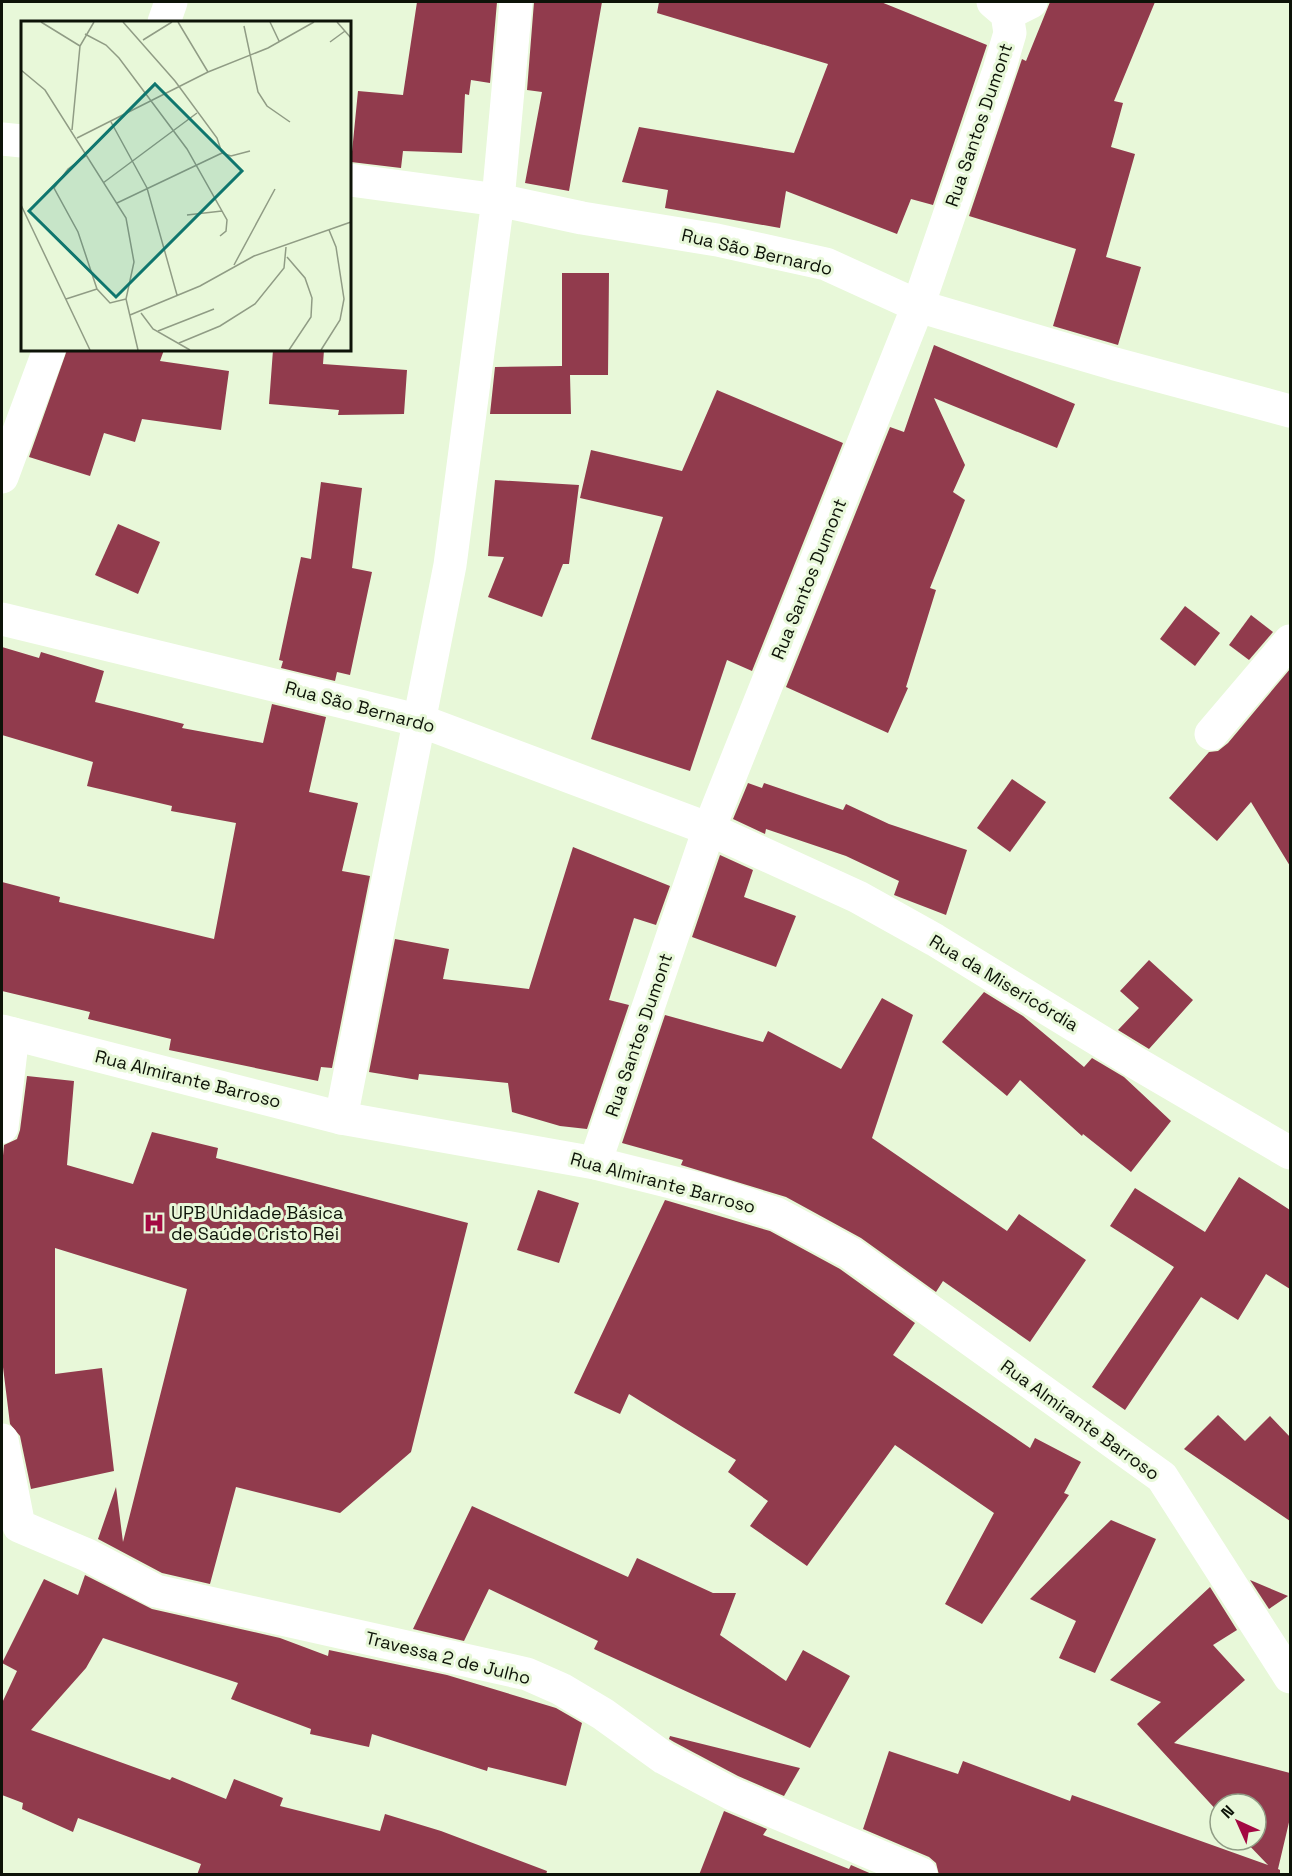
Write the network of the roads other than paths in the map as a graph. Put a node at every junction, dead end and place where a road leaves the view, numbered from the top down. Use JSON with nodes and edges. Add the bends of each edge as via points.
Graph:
{"nodes":[{"id":1,"x":171,"y":2,"type":"edge"},
{"id":2,"x":516,"y":2,"type":"edge"},
{"id":3,"x":1011,"y":6,"type":"edge"},
{"id":4,"x":164,"y":21,"type":"edge"},
{"id":5,"x":2,"y":139,"type":"edge"},
{"id":6,"x":21,"y":141,"type":"edge"},
{"id":7,"x":351,"y":180,"type":"edge"},
{"id":8,"x":498,"y":200,"type":"junction"},
{"id":9,"x":918,"y":306,"type":"junction"},
{"id":10,"x":49,"y":351,"type":"edge"},
{"id":11,"x":1290,"y":411,"type":"edge"},
{"id":12,"x":2,"y":477,"type":"edge"},
{"id":13,"x":2,"y":619,"type":"edge"},
{"id":14,"x":1290,"y":641,"type":"edge"},
{"id":15,"x":421,"y":720,"type":"junction"},
{"id":16,"x":1210,"y":734,"type":"dead end"},
{"id":17,"x":709,"y":829,"type":"junction"},
{"id":18,"x":7,"y":1032,"type":"edge"},
{"id":19,"x":341,"y":1118,"type":"junction"},
{"id":20,"x":2,"y":1127,"type":"edge"},
{"id":21,"x":1290,"y":1153,"type":"edge"},
{"id":22,"x":595,"y":1163,"type":"junction"},
{"id":23,"x":2,"y":1440,"type":"edge"},
{"id":24,"x":1290,"y":1677,"type":"edge"},
{"id":25,"x":921,"y":1875,"type":"edge"}],
"edges":[{"from":1,"to":4,"type":"street"},
{"from":2,"to":8,"type":"street"},
{"from":3,"to":9,"type":"street","name":"Rua Santos Dumont","via":[[1010,33],[999,70]]},
{"from":5,"to":6,"type":"street"},
{"from":7,"to":8,"type":"street","name":"Rua São Bernardo"},
{"from":8,"to":9,"type":"street","name":"Rua São Bernardo","via":[[826,264]]},
{"from":8,"to":15,"type":"street","via":[[462,486]]},
{"from":9,"to":11,"type":"street","name":"Rua São Bernardo"},
{"from":9,"to":17,"type":"street","name":"Rua Santos Dumont"},
{"from":10,"to":12,"type":"street"},
{"from":13,"to":15,"type":"street","name":"Rua São Bernardo"},
{"from":14,"to":16,"type":"street"},
{"from":15,"to":17,"type":"street","name":"Rua São Bernardo"},
{"from":15,"to":19,"type":"street"},
{"from":17,"to":21,"type":"street","name":"Rua da Misericórdia","via":[[867,902]]},
{"from":17,"to":22,"type":"street","name":"Rua Santos Dumont"},
{"from":18,"to":19,"type":"street","name":"Rua Almirante Barroso"},
{"from":18,"to":20,"type":"street"},
{"from":19,"to":22,"type":"street","name":"Rua Almirante Barroso"},
{"from":22,"to":24,"type":"street","name":"Rua Almirante Barroso","via":[[707,1191],[777,1214],[850,1253],[1161,1477]]},
{"from":23,"to":25,"type":"street","name":"Travessa 2 de Julho","via":[[19,1526],[156,1591],[526,1674],[561,1689],[664,1758],[730,1793]]}]}
